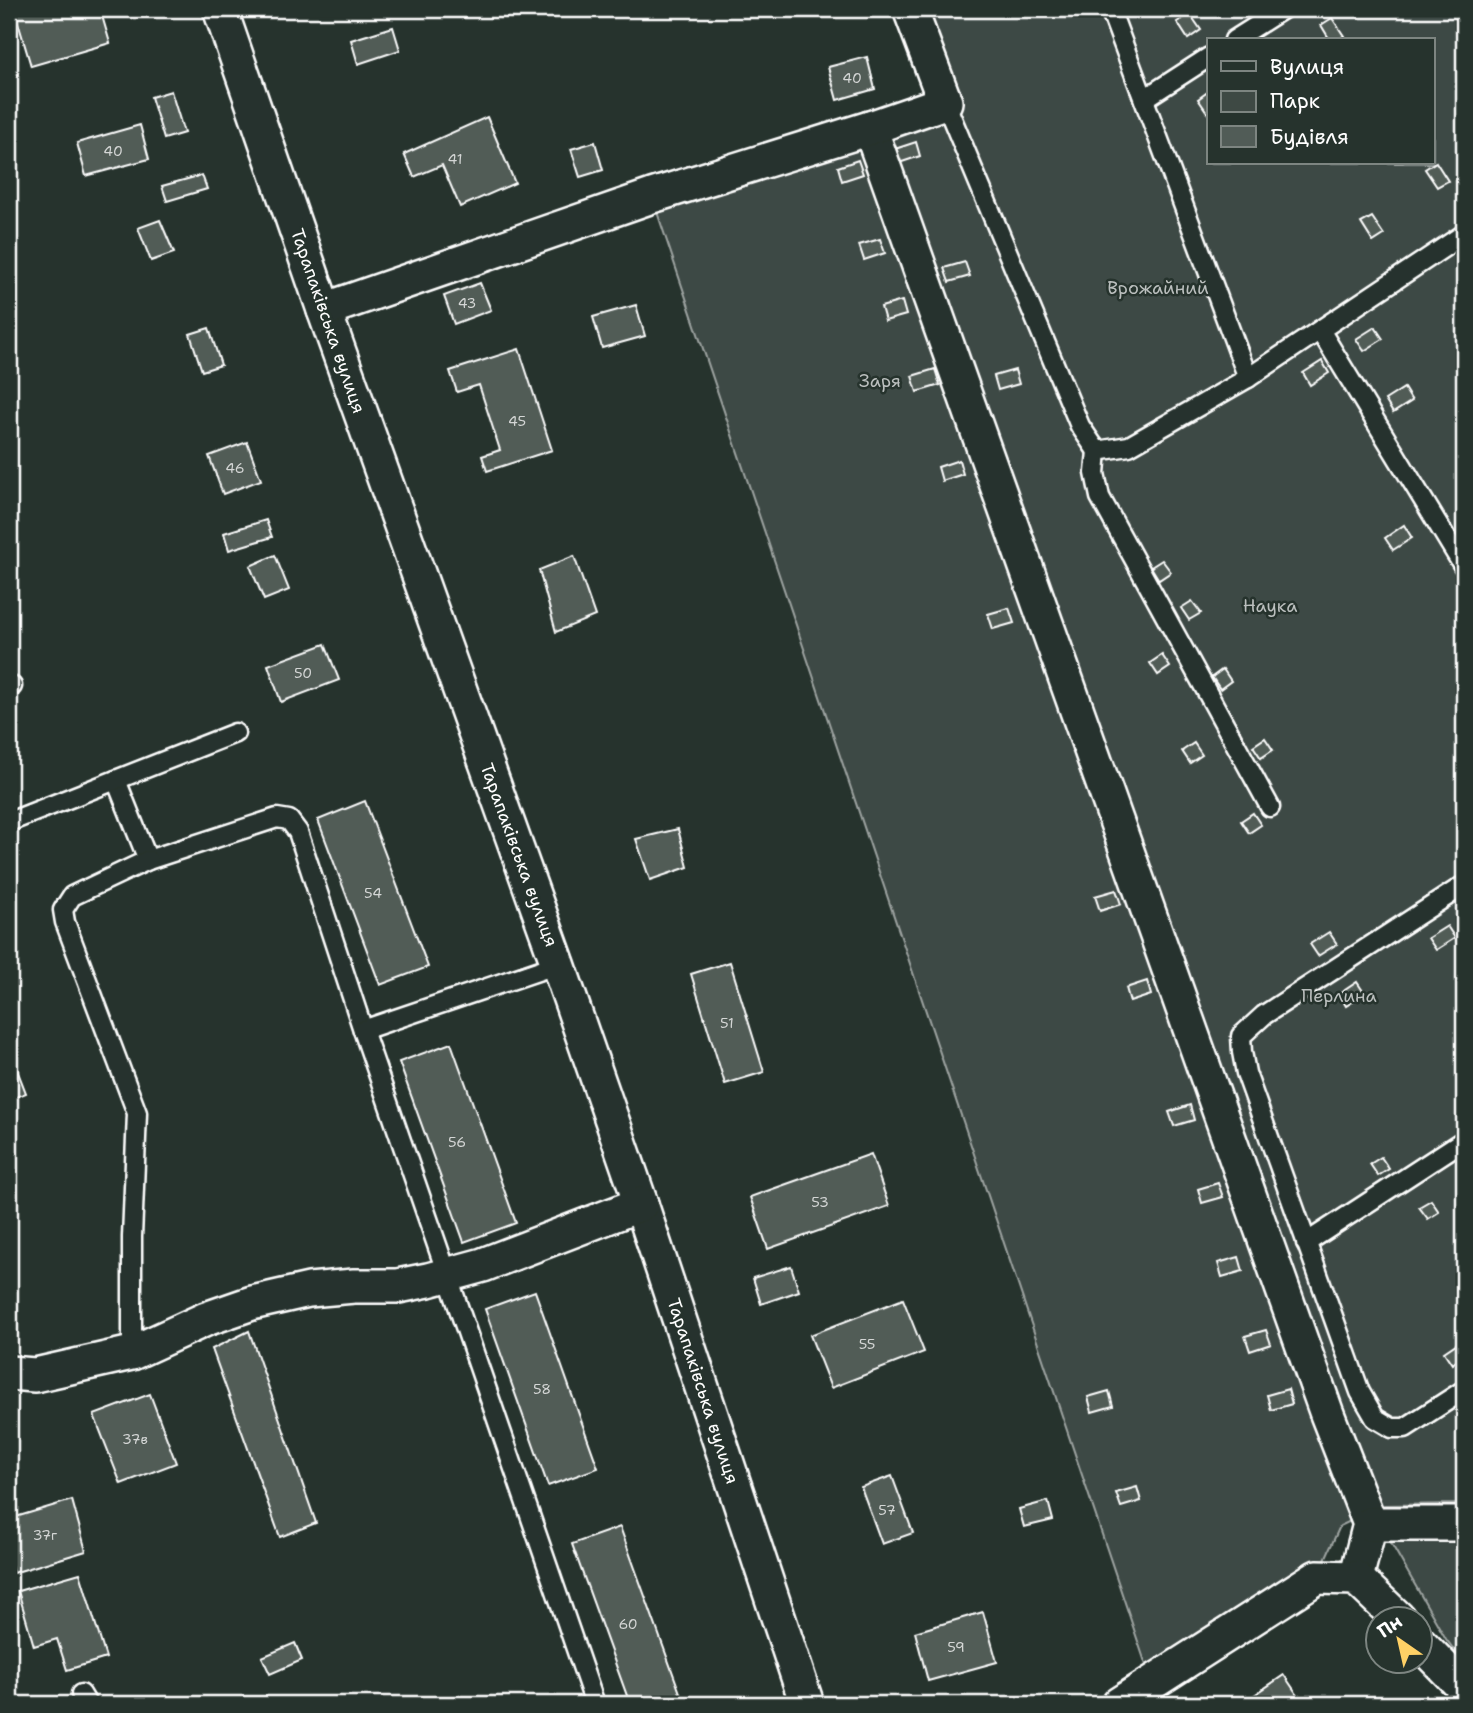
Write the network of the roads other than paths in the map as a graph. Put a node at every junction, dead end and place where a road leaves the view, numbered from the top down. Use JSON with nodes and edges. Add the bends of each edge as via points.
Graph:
{"nodes":[{"id":1,"x":220,"y":9,"type":"edge"},
{"id":2,"x":910,"y":9,"type":"edge"},
{"id":3,"x":1110,"y":9,"type":"edge"},
{"id":4,"x":1283,"y":9,"type":"edge"},
{"id":5,"x":1237,"y":38,"type":"edge"},
{"id":6,"x":1207,"y":58,"type":"edge"},
{"id":7,"x":1144,"y":99,"type":"junction"},
{"id":8,"x":945,"y":102,"type":"junction"},
{"id":9,"x":870,"y":128,"type":"junction"},
{"id":10,"x":1464,"y":234,"type":"edge"},
{"id":11,"x":324,"y":310,"type":"junction"},
{"id":12,"x":1320,"y":330,"type":"junction"},
{"id":13,"x":1248,"y":378,"type":"junction"},
{"id":14,"x":1097,"y":451,"type":"junction"},
{"id":15,"x":1464,"y":567,"type":"edge"},
{"id":16,"x":235,"y":733,"type":"dead end"},
{"id":17,"x":116,"y":780,"type":"junction"},
{"id":18,"x":1270,"y":807,"type":"dead end"},
{"id":19,"x":9,"y":822,"type":"edge"},
{"id":20,"x":148,"y":860,"type":"junction"},
{"id":21,"x":1464,"y":885,"type":"edge"},
{"id":22,"x":558,"y":964,"type":"junction"},
{"id":23,"x":363,"y":1030,"type":"junction"},
{"id":24,"x":1464,"y":1140,"type":"edge"},
{"id":25,"x":641,"y":1204,"type":"junction"},
{"id":26,"x":1306,"y":1243,"type":"junction"},
{"id":27,"x":446,"y":1275,"type":"junction"},
{"id":28,"x":132,"y":1353,"type":"junction"},
{"id":29,"x":9,"y":1373,"type":"edge"},
{"id":30,"x":1464,"y":1390,"type":"edge"},
{"id":31,"x":1370,"y":1524,"type":"junction"},
{"id":32,"x":1464,"y":1524,"type":"edge"},
{"id":33,"x":1356,"y":1578,"type":"junction"},
{"id":34,"x":1383,"y":1604,"type":"edge"},
{"id":35,"x":1434,"y":1657,"type":"edge"},
{"id":36,"x":1464,"y":1688,"type":"edge"},
{"id":37,"x":596,"y":1704,"type":"edge"},
{"id":38,"x":807,"y":1704,"type":"edge"},
{"id":39,"x":1119,"y":1704,"type":"edge"}],
"edges":[{"from":1,"to":11,"type":"street","name":"Тарапаківська вулиця"},
{"from":2,"to":8,"type":"street"},
{"from":3,"to":7,"type":"lane"},
{"from":4,"to":5,"type":"lane"},
{"from":6,"to":7,"type":"lane"},
{"from":7,"to":13,"type":"lane"},
{"from":8,"to":9,"type":"street"},
{"from":8,"to":14,"type":"lane","via":[[1080,426]]},
{"from":9,"to":11,"type":"street","via":[[652,196]]},
{"from":9,"to":31,"type":"street"},
{"from":10,"to":12,"type":"lane"},
{"from":11,"to":22,"type":"street","name":"Тарапаківська вулиця"},
{"from":12,"to":13,"type":"lane"},
{"from":12,"to":15,"type":"lane"},
{"from":13,"to":14,"type":"lane","via":[[1129,446]]},
{"from":14,"to":18,"type":"lane","via":[[1100,497]]},
{"from":16,"to":17,"type":"lane"},
{"from":17,"to":19,"type":"lane"},
{"from":17,"to":20,"type":"lane"},
{"from":20,"to":23,"type":"lane","via":[[277,818],[289,820],[298,832]]},
{"from":20,"to":28,"type":"lane","via":[[72,896],[63,910],[137,1113]]},
{"from":21,"to":26,"type":"lane","via":[[1264,1015],[1241,1036],[1246,1073]]},
{"from":22,"to":23,"type":"lane"},
{"from":22,"to":25,"type":"street","name":"Тарапаківська вулиця"},
{"from":23,"to":27,"type":"lane"},
{"from":24,"to":26,"type":"lane"},
{"from":25,"to":27,"type":"street"},
{"from":25,"to":38,"type":"street","name":"Тарапаківська вулиця"},
{"from":26,"to":30,"type":"lane","via":[[1360,1392],[1375,1418],[1392,1428],[1405,1428]]},
{"from":27,"to":28,"type":"street","via":[[398,1286],[309,1290],[252,1303]]},
{"from":27,"to":37,"type":"lane"},
{"from":28,"to":29,"type":"street","via":[[34,1375]]},
{"from":31,"to":32,"type":"street"},
{"from":31,"to":33,"type":"street"},
{"from":33,"to":34,"type":"street"},
{"from":33,"to":39,"type":"street","via":[[1317,1577]]},
{"from":35,"to":36,"type":"street"}]}
